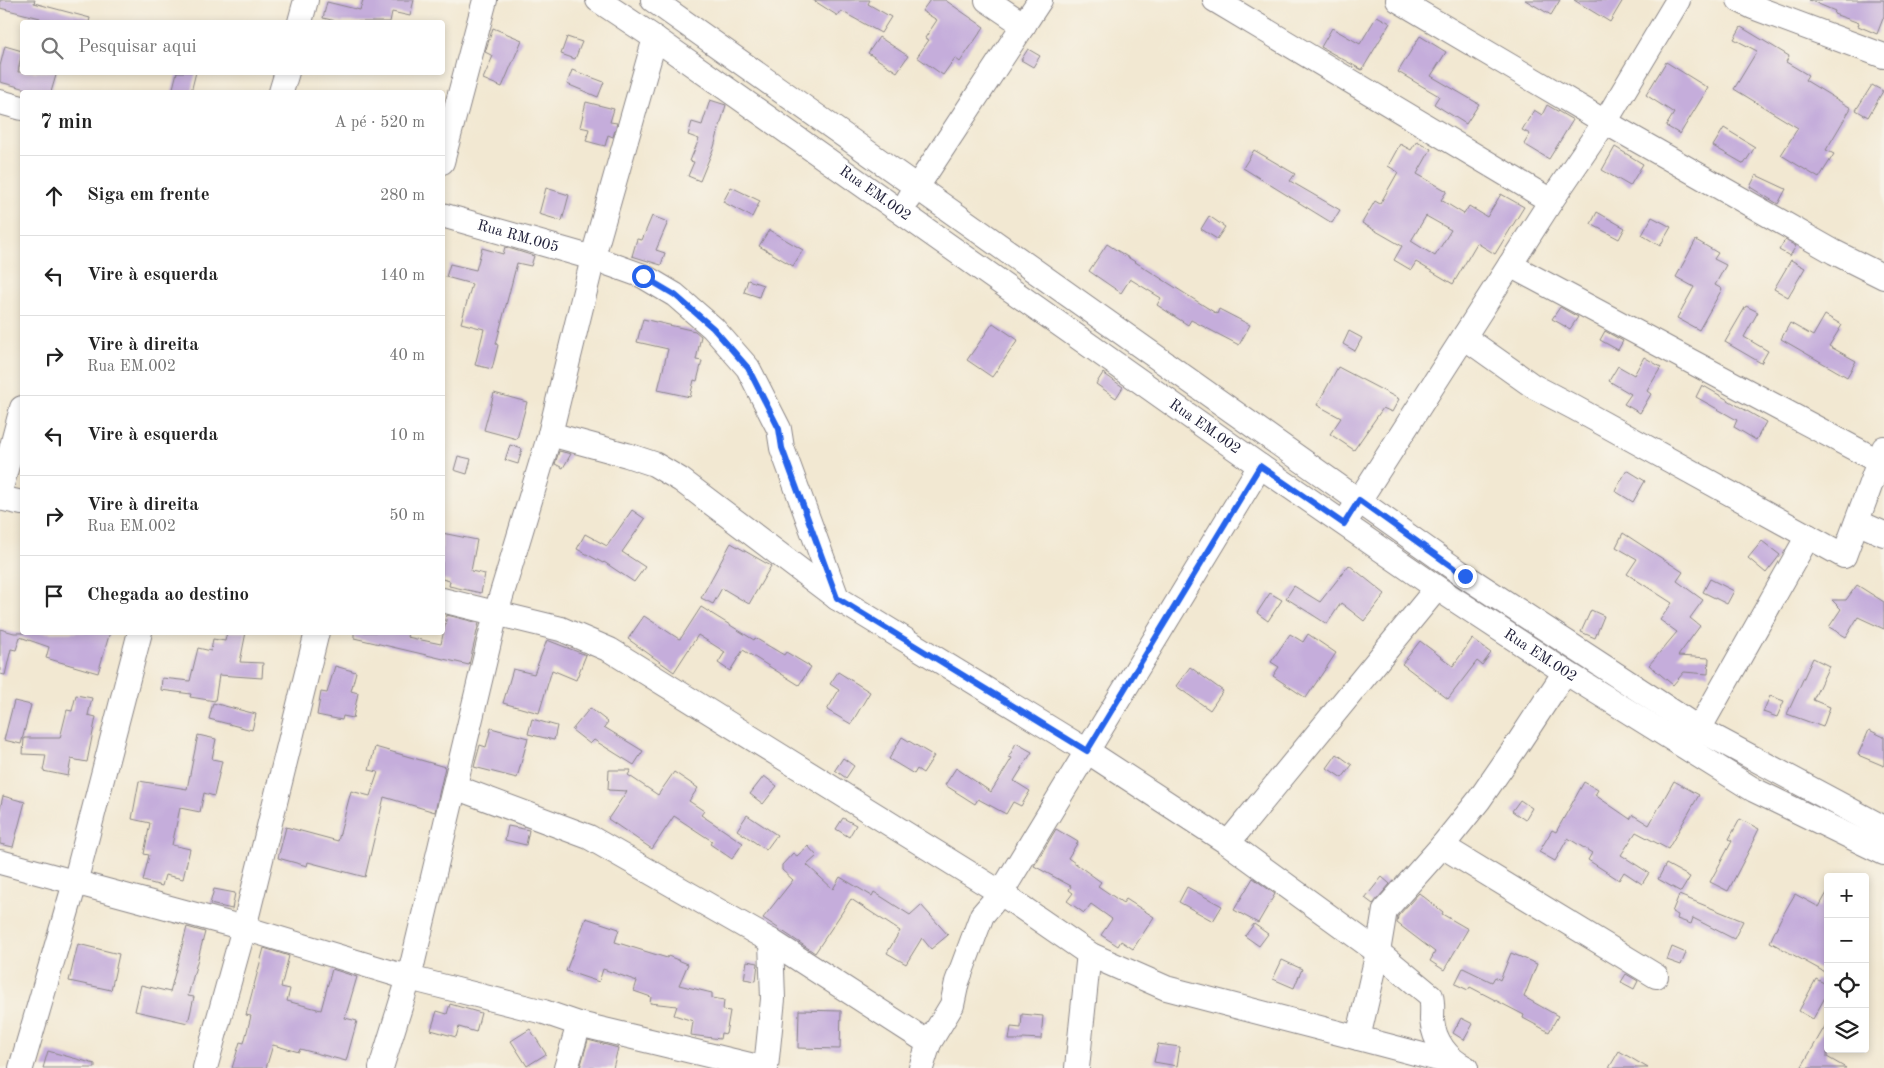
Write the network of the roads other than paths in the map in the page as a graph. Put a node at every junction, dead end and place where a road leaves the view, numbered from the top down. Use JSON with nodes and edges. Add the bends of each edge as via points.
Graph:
{"nodes":[{"id":1,"x":306,"y":0,"type":"edge"},
{"id":2,"x":485,"y":0,"type":"edge"},
{"id":3,"x":598,"y":0,"type":"edge"},
{"id":4,"x":653,"y":0,"type":"edge"},
{"id":5,"x":987,"y":0,"type":"edge"},
{"id":6,"x":1040,"y":0,"type":"edge"},
{"id":7,"x":1215,"y":0,"type":"edge"},
{"id":8,"x":1398,"y":0,"type":"edge"},
{"id":9,"x":1678,"y":0,"type":"edge"},
{"id":10,"x":1740,"y":0,"type":"edge"},
{"id":11,"x":301,"y":20,"type":"edge"},
{"id":12,"x":1024,"y":25,"type":"junction"},
{"id":13,"x":655,"y":38,"type":"junction"},
{"id":14,"x":1884,"y":56,"type":"edge"},
{"id":15,"x":286,"y":75,"type":"edge"},
{"id":16,"x":282,"y":90,"type":"edge"},
{"id":17,"x":0,"y":102,"type":"edge"},
{"id":18,"x":20,"y":107,"type":"edge"},
{"id":19,"x":1605,"y":122,"type":"junction"},
{"id":20,"x":445,"y":151,"type":"edge"},
{"id":21,"x":916,"y":187,"type":"junction"},
{"id":22,"x":1551,"y":202,"type":"junction"},
{"id":23,"x":902,"y":213,"type":"junction"},
{"id":24,"x":445,"y":216,"type":"edge"},
{"id":25,"x":593,"y":258,"type":"junction"},
{"id":26,"x":1510,"y":265,"type":"junction"},
{"id":27,"x":1884,"y":277,"type":"edge"},
{"id":28,"x":1464,"y":337,"type":"junction"},
{"id":29,"x":20,"y":416,"type":"edge"},
{"id":30,"x":550,"y":434,"type":"junction"},
{"id":31,"x":1881,"y":454,"type":"edge"},
{"id":32,"x":1260,"y":466,"type":"junction"},
{"id":33,"x":0,"y":492,"type":"edge"},
{"id":34,"x":0,"y":498,"type":"edge"},
{"id":35,"x":1359,"y":500,"type":"junction"},
{"id":36,"x":20,"y":503,"type":"edge"},
{"id":37,"x":1857,"y":522,"type":"junction"},
{"id":38,"x":1344,"y":524,"type":"junction"},
{"id":39,"x":1884,"y":534,"type":"edge"},
{"id":40,"x":1808,"y":536,"type":"junction"},
{"id":41,"x":1437,"y":588,"type":"junction"},
{"id":42,"x":837,"y":598,"type":"junction"},
{"id":43,"x":445,"y":601,"type":"edge"},
{"id":44,"x":496,"y":613,"type":"junction"},
{"id":45,"x":139,"y":635,"type":"edge"},
{"id":46,"x":317,"y":635,"type":"edge"},
{"id":47,"x":1565,"y":672,"type":"junction"},
{"id":48,"x":1699,"y":729,"type":"junction"},
{"id":49,"x":1087,"y":751,"type":"junction"},
{"id":50,"x":455,"y":787,"type":"junction"},
{"id":51,"x":1884,"y":828,"type":"edge"},
{"id":52,"x":1228,"y":843,"type":"junction"},
{"id":53,"x":1442,"y":846,"type":"junction"},
{"id":54,"x":1884,"y":853,"type":"edge"},
{"id":55,"x":0,"y":862,"type":"edge"},
{"id":56,"x":75,"y":883,"type":"junction"},
{"id":57,"x":1001,"y":893,"type":"junction"},
{"id":58,"x":244,"y":928,"type":"junction"},
{"id":59,"x":771,"y":941,"type":"junction"},
{"id":60,"x":1378,"y":952,"type":"junction"},
{"id":61,"x":1091,"y":955,"type":"junction"},
{"id":62,"x":1656,"y":976,"type":"dead end"},
{"id":63,"x":409,"y":978,"type":"junction"},
{"id":64,"x":579,"y":1024,"type":"junction"},
{"id":65,"x":1358,"y":1038,"type":"junction"},
{"id":66,"x":929,"y":1043,"type":"junction"},
{"id":67,"x":1462,"y":1066,"type":"edge"},
{"id":68,"x":21,"y":1068,"type":"edge"},
{"id":69,"x":206,"y":1068,"type":"edge"},
{"id":70,"x":381,"y":1068,"type":"edge"},
{"id":71,"x":566,"y":1068,"type":"edge"},
{"id":72,"x":762,"y":1068,"type":"edge"},
{"id":73,"x":766,"y":1068,"type":"edge"},
{"id":74,"x":920,"y":1068,"type":"edge"},
{"id":75,"x":1077,"y":1068,"type":"edge"}],
"edges":[{"from":1,"to":11,"type":"street"},
{"from":2,"to":20,"type":"street"},
{"from":3,"to":13,"type":"street","name":"Rua EM.002"},
{"from":4,"to":21,"type":"street","name":"Rua EM.002"},
{"from":5,"to":12,"type":"street"},
{"from":6,"to":12,"type":"street"},
{"from":7,"to":22,"type":"street"},
{"from":8,"to":19,"type":"street"},
{"from":9,"to":19,"type":"street"},
{"from":10,"to":14,"type":"street"},
{"from":12,"to":21,"type":"street"},
{"from":13,"to":23,"type":"street","name":"Rua EM.002"},
{"from":13,"to":25,"type":"street"},
{"from":15,"to":16,"type":"street"},
{"from":17,"to":18,"type":"street"},
{"from":19,"to":22,"type":"street"},
{"from":19,"to":27,"type":"street"},
{"from":21,"to":23,"type":"street"},
{"from":21,"to":35,"type":"street","name":"Rua EM.002"},
{"from":22,"to":26,"type":"street"},
{"from":23,"to":32,"type":"street","name":"Rua EM.002"},
{"from":24,"to":25,"type":"street","name":"Rua RM.005"},
{"from":25,"to":30,"type":"street"},
{"from":25,"to":42,"type":"street","name":"Rua RM.005","via":[[643,276],[675,295],[713,328],[748,368],[779,429],[782,448]]},
{"from":26,"to":28,"type":"street"},
{"from":26,"to":31,"type":"street"},
{"from":28,"to":35,"type":"street"},
{"from":28,"to":40,"type":"street","via":[[1533,386]]},
{"from":29,"to":33,"type":"street"},
{"from":30,"to":42,"type":"street","via":[[654,464]]},
{"from":30,"to":44,"type":"street"},
{"from":31,"to":37,"type":"street"},
{"from":32,"to":38,"type":"street","name":"Rua EM.002"},
{"from":32,"to":49,"type":"street"},
{"from":34,"to":36,"type":"street"},
{"from":35,"to":38,"type":"street"},
{"from":35,"to":48,"type":"street","name":"Rua EM.002","via":[[1465,576]]},
{"from":37,"to":39,"type":"street"},
{"from":37,"to":40,"type":"street","via":[[1844,556]]},
{"from":38,"to":41,"type":"street","name":"Rua EM.002"},
{"from":40,"to":48,"type":"street"},
{"from":41,"to":47,"type":"street","name":"Rua EM.002"},
{"from":41,"to":52,"type":"street"},
{"from":42,"to":49,"type":"street"},
{"from":43,"to":44,"type":"street"},
{"from":44,"to":50,"type":"street"},
{"from":44,"to":57,"type":"street","via":[[561,629],[610,650]]},
{"from":45,"to":56,"type":"street"},
{"from":46,"to":58,"type":"street"},
{"from":47,"to":53,"type":"street","via":[[1500,770]]},
{"from":47,"to":54,"type":"street","name":"Rua EM.002","via":[[1754,790]]},
{"from":48,"to":51,"type":"street","name":"Rua EM.002"},
{"from":49,"to":52,"type":"street"},
{"from":49,"to":57,"type":"street"},
{"from":50,"to":59,"type":"street","via":[[590,837]]},
{"from":50,"to":63,"type":"street"},
{"from":52,"to":60,"type":"street"},
{"from":53,"to":60,"type":"street","via":[[1385,910]]},
{"from":53,"to":62,"type":"street"},
{"from":55,"to":56,"type":"street"},
{"from":56,"to":58,"type":"street"},
{"from":56,"to":68,"type":"street"},
{"from":57,"to":61,"type":"street"},
{"from":57,"to":66,"type":"street","via":[[982,914],[952,1005]]},
{"from":58,"to":63,"type":"street"},
{"from":58,"to":69,"type":"street"},
{"from":59,"to":66,"type":"street"},
{"from":59,"to":73,"type":"street","via":[[773,1000]]},
{"from":60,"to":65,"type":"street"},
{"from":60,"to":67,"type":"street","via":[[1431,996],[1434,1032],[1443,1050]]},
{"from":61,"to":65,"type":"street","via":[[1166,988]]},
{"from":61,"to":75,"type":"street"},
{"from":63,"to":64,"type":"street"},
{"from":63,"to":70,"type":"street"},
{"from":64,"to":71,"type":"street"},
{"from":64,"to":72,"type":"street"},
{"from":65,"to":67,"type":"street"},
{"from":66,"to":74,"type":"street"}]}
